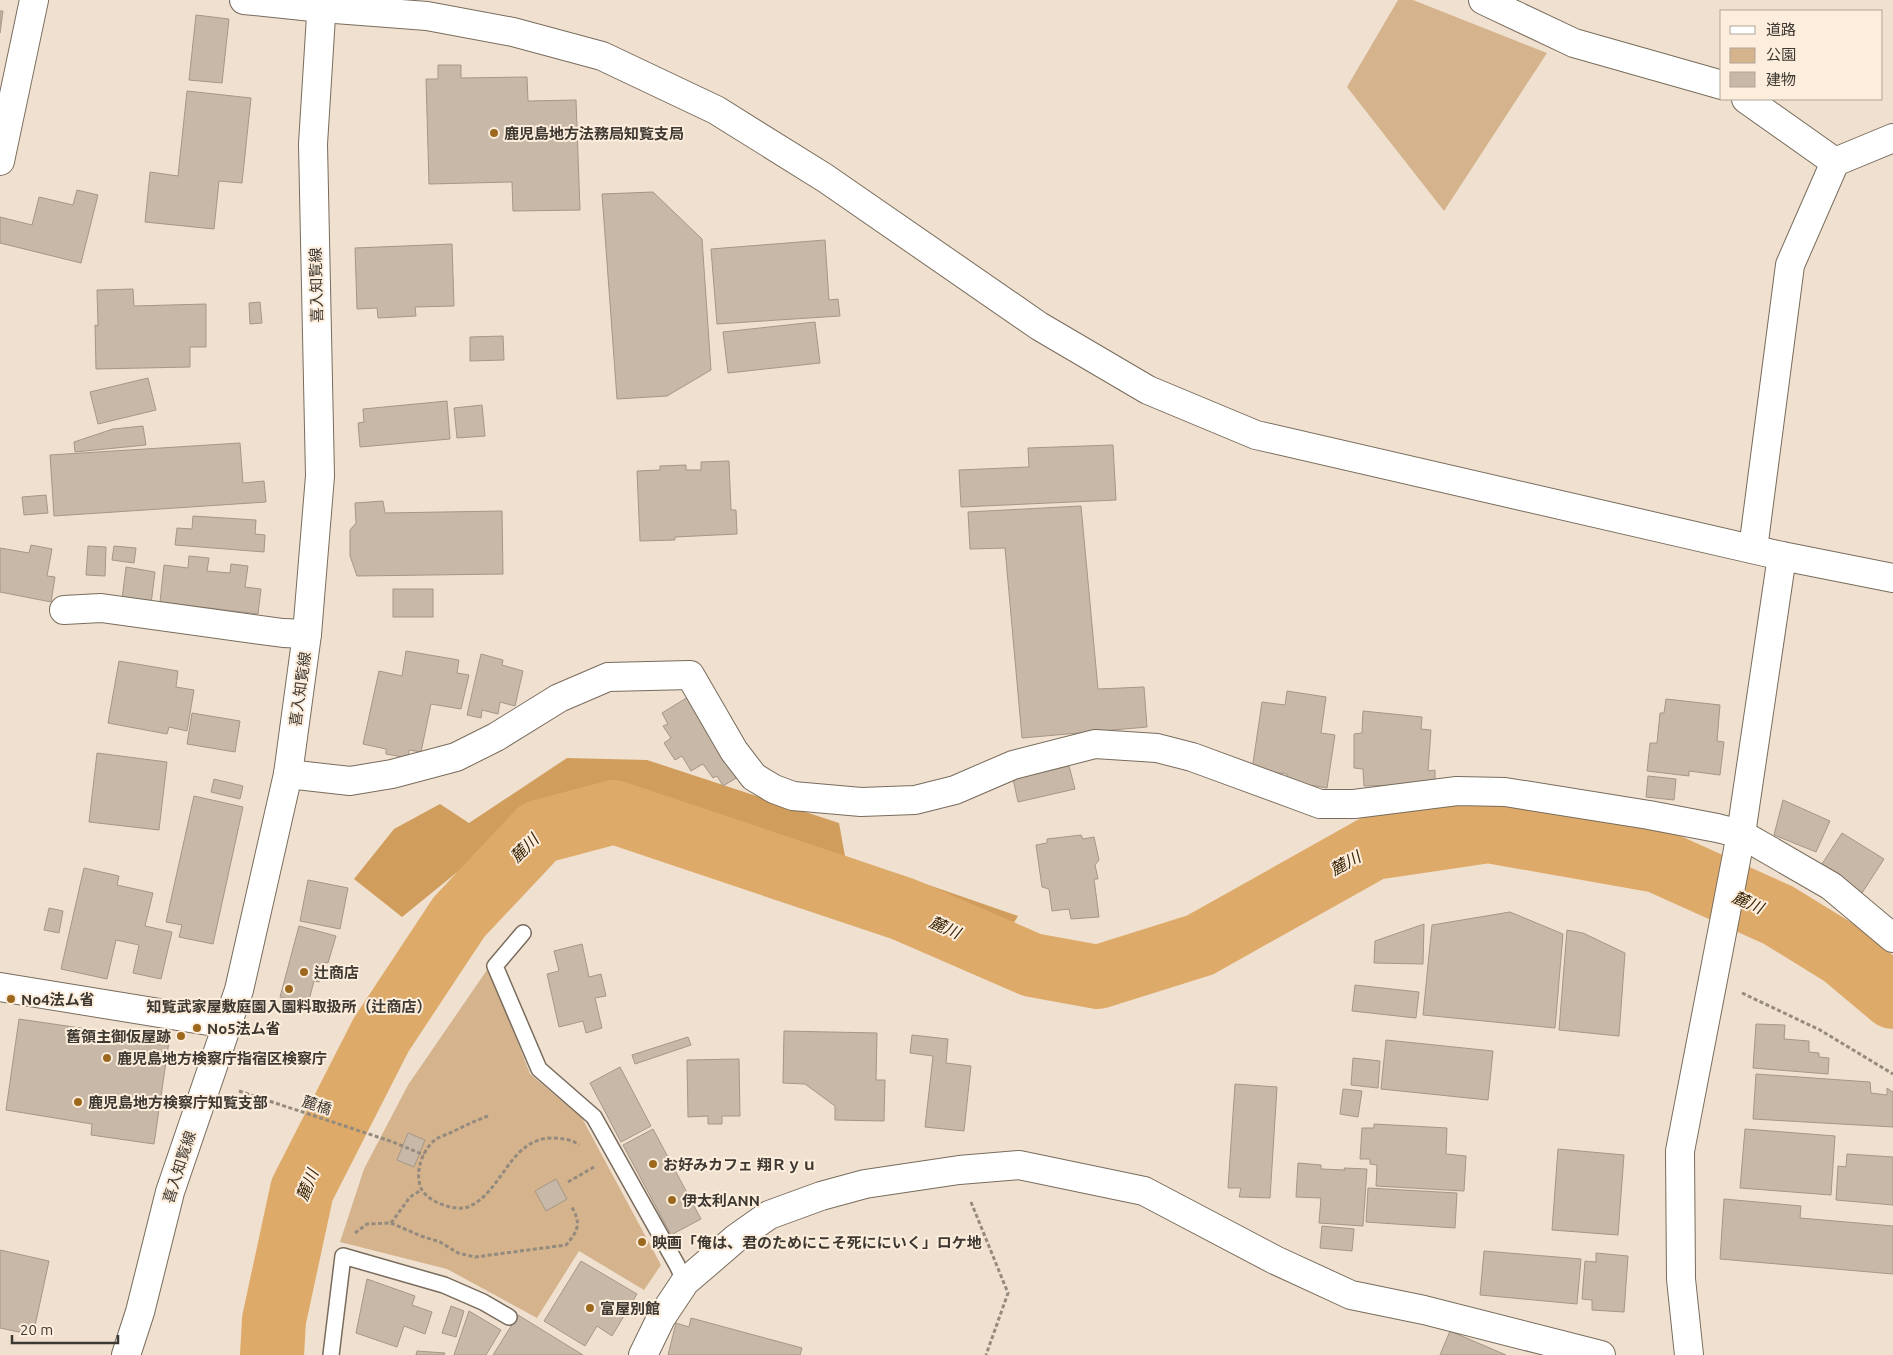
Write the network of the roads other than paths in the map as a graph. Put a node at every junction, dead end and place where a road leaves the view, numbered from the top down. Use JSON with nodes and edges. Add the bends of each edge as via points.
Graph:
{"nodes":[{"id":1,"x":34,"y":0,"type":"edge"},
{"id":2,"x":244,"y":0,"type":"edge"},
{"id":3,"x":1483,"y":0,"type":"edge"},
{"id":4,"x":322,"y":4,"type":"edge"},
{"id":5,"x":1720,"y":83,"type":"edge"},
{"id":6,"x":1747,"y":100,"type":"edge"},
{"id":7,"x":1893,"y":138,"type":"edge"},
{"id":8,"x":0,"y":161,"type":"edge"},
{"id":9,"x":1834,"y":162,"type":"junction"},
{"id":10,"x":1753,"y":549,"type":"junction"},
{"id":11,"x":1782,"y":556,"type":"junction"},
{"id":12,"x":1893,"y":578,"type":"edge"},
{"id":13,"x":64,"y":610,"type":"dead end"},
{"id":14,"x":307,"y":634,"type":"junction"},
{"id":15,"x":288,"y":774,"type":"junction"},
{"id":16,"x":1741,"y":834,"type":"junction"},
{"id":17,"x":523,"y":933,"type":"dead end"},
{"id":18,"x":1893,"y":938,"type":"edge"},
{"id":19,"x":0,"y":987,"type":"edge"},
{"id":20,"x":227,"y":1024,"type":"junction"},
{"id":21,"x":685,"y":1282,"type":"junction"},
{"id":22,"x":509,"y":1317,"type":"dead end"},
{"id":23,"x":126,"y":1355,"type":"edge"},
{"id":24,"x":332,"y":1355,"type":"edge"},
{"id":25,"x":643,"y":1355,"type":"edge"},
{"id":26,"x":1601,"y":1355,"type":"edge"},
{"id":27,"x":1689,"y":1355,"type":"edge"}],
"edges":[{"from":1,"to":8,"type":"street"},
{"from":2,"to":4,"type":"street"},
{"from":3,"to":5,"type":"street","via":[[1574,43]]},
{"from":4,"to":10,"type":"street","via":[[427,16],[513,32],[602,56],[716,110],[825,178],[1039,326],[1148,390],[1256,435]]},
{"from":4,"to":14,"type":"street","name":"喜入知覧線","via":[[313,144],[320,476]]},
{"from":6,"to":9,"type":"street"},
{"from":7,"to":9,"type":"street"},
{"from":9,"to":10,"type":"street","via":[[1790,265]]},
{"from":10,"to":11,"type":"street"},
{"from":11,"to":12,"type":"street"},
{"from":11,"to":16,"type":"street"},
{"from":13,"to":14,"type":"street","via":[[101,608]]},
{"from":14,"to":15,"type":"street","name":"喜入知覧線"},
{"from":15,"to":16,"type":"street","via":[[350,780],[392,774],[456,757],[496,737],[559,698],[608,677],[690,675],[734,751],[754,776],[793,796],[861,802],[916,800],[955,790],[1013,765],[1095,744],[1174,752],[1320,804],[1354,804],[1457,791],[1505,792],[1649,815]]},
{"from":15,"to":20,"type":"street","name":"喜入知覧線","via":[[239,990]]},
{"from":16,"to":18,"type":"street","via":[[1831,886]]},
{"from":16,"to":27,"type":"street","via":[[1680,1152],[1681,1279]]},
{"from":17,"to":21,"type":"lane","via":[[495,966],[540,1069],[594,1117]]},
{"from":19,"to":20,"type":"street"},
{"from":20,"to":23,"type":"street","name":"喜入知覧線","via":[[170,1192]]},
{"from":21,"to":25,"type":"street","via":[[661,1318]]},
{"from":21,"to":26,"type":"street","via":[[769,1215],[820,1196],[865,1184],[1018,1165],[1144,1190],[1275,1260],[1352,1295]]},
{"from":22,"to":24,"type":"lane","via":[[444,1285],[343,1256]]}]}
